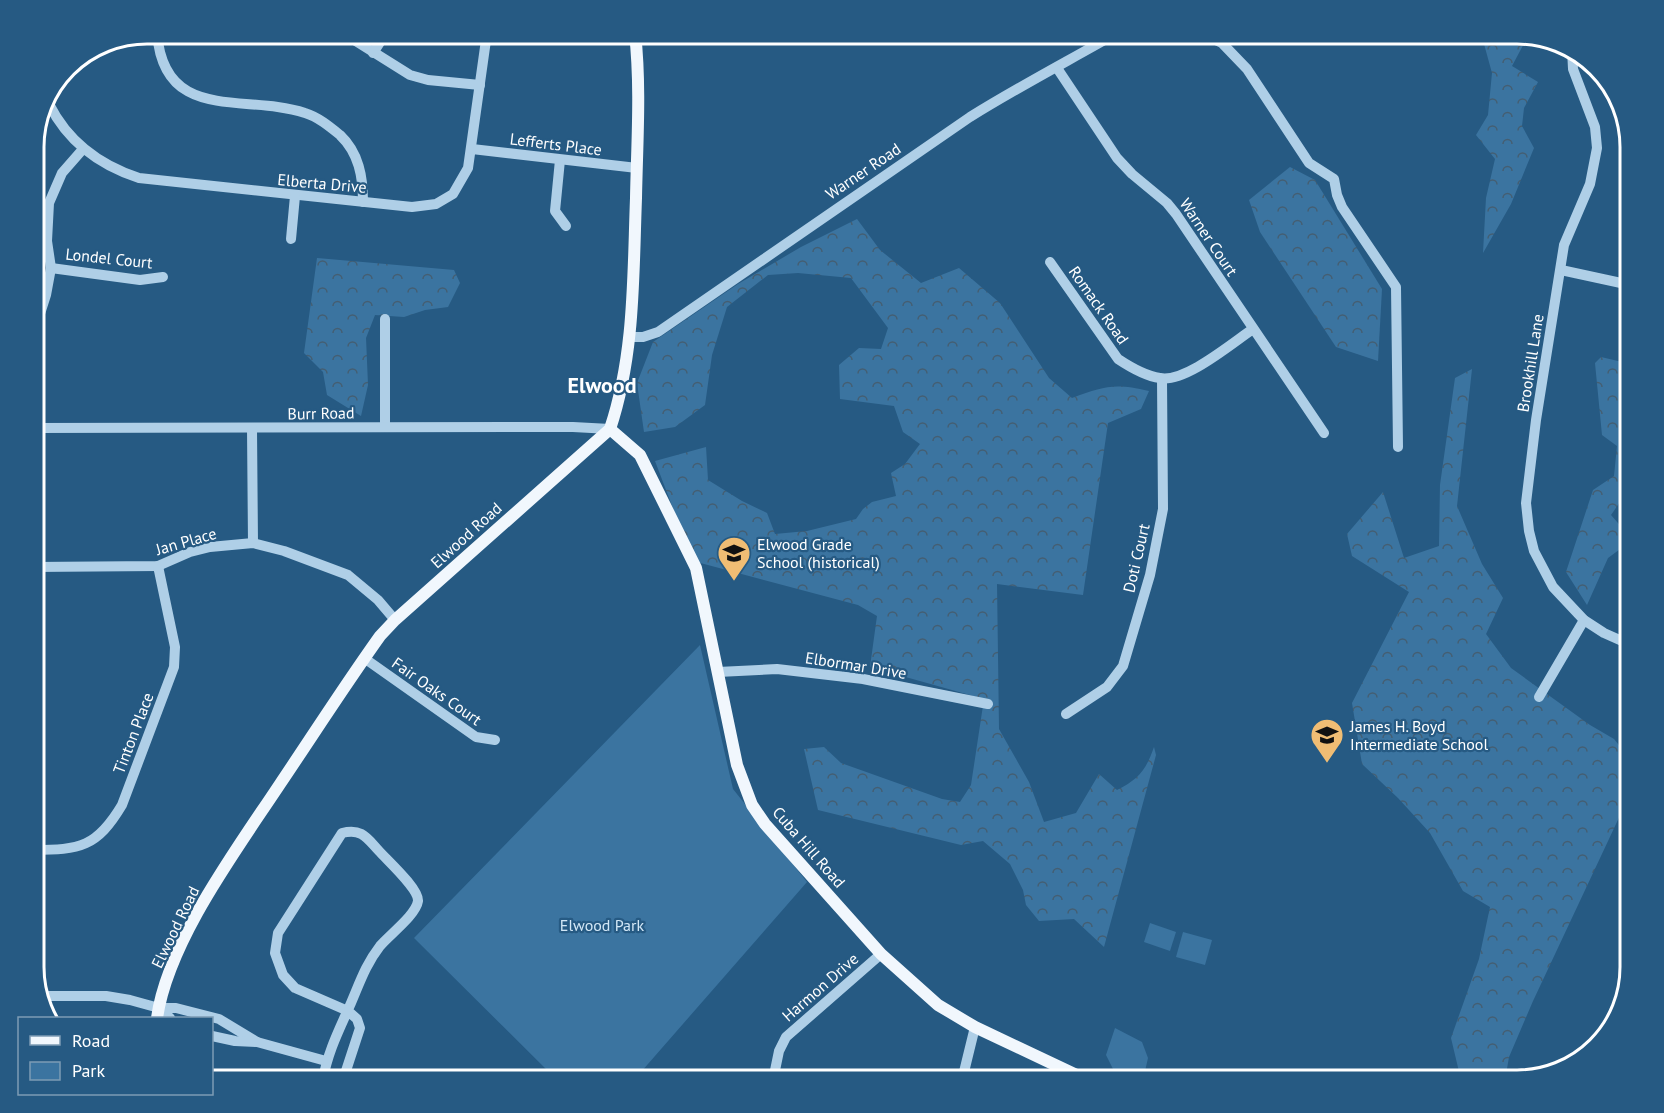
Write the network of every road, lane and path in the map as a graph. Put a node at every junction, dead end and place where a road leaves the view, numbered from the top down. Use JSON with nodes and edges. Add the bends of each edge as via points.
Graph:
{"nodes":[{"id":1,"x":159,"y":44,"type":"edge"},
{"id":2,"x":359,"y":44,"type":"edge"},
{"id":3,"x":378,"y":44,"type":"edge"},
{"id":4,"x":486,"y":44,"type":"edge"},
{"id":5,"x":636,"y":44,"type":"edge"},
{"id":6,"x":1098,"y":44,"type":"edge"},
{"id":7,"x":1222,"y":44,"type":"edge"},
{"id":8,"x":372,"y":53,"type":"junction"},
{"id":9,"x":1573,"y":60,"type":"edge"},
{"id":10,"x":1058,"y":68,"type":"junction"},
{"id":11,"x":480,"y":85,"type":"junction"},
{"id":12,"x":51,"y":108,"type":"edge"},
{"id":13,"x":82,"y":149,"type":"junction"},
{"id":14,"x":472,"y":149,"type":"junction"},
{"id":15,"x":560,"y":160,"type":"junction"},
{"id":16,"x":637,"y":168,"type":"junction"},
{"id":17,"x":295,"y":196,"type":"junction"},
{"id":18,"x":363,"y":202,"type":"junction"},
{"id":19,"x":566,"y":226,"type":"dead end"},
{"id":20,"x":291,"y":239,"type":"dead end"},
{"id":21,"x":1050,"y":262,"type":"dead end"},
{"id":22,"x":51,"y":268,"type":"junction"},
{"id":23,"x":1561,"y":270,"type":"junction"},
{"id":24,"x":163,"y":277,"type":"dead end"},
{"id":25,"x":1620,"y":283,"type":"edge"},
{"id":26,"x":44,"y":301,"type":"edge"},
{"id":27,"x":386,"y":319,"type":"dead end"},
{"id":28,"x":1253,"y":329,"type":"junction"},
{"id":29,"x":630,"y":337,"type":"junction"},
{"id":30,"x":1162,"y":379,"type":"junction"},
{"id":31,"x":385,"y":427,"type":"junction"},
{"id":32,"x":44,"y":428,"type":"edge"},
{"id":33,"x":252,"y":429,"type":"junction"},
{"id":34,"x":610,"y":429,"type":"junction"},
{"id":35,"x":1324,"y":433,"type":"dead end"},
{"id":36,"x":1398,"y":447,"type":"dead end"},
{"id":37,"x":253,"y":543,"type":"junction"},
{"id":38,"x":158,"y":566,"type":"junction"},
{"id":39,"x":44,"y":567,"type":"edge"},
{"id":40,"x":395,"y":620,"type":"junction"},
{"id":41,"x":1584,"y":620,"type":"junction"},
{"id":42,"x":1620,"y":640,"type":"edge"},
{"id":43,"x":364,"y":658,"type":"junction"},
{"id":44,"x":718,"y":672,"type":"junction"},
{"id":45,"x":1539,"y":697,"type":"dead end"},
{"id":46,"x":988,"y":704,"type":"dead end"},
{"id":47,"x":1066,"y":714,"type":"dead end"},
{"id":48,"x":495,"y":740,"type":"dead end"},
{"id":49,"x":44,"y":850,"type":"edge"},
{"id":50,"x":881,"y":954,"type":"junction"},
{"id":51,"x":48,"y":996,"type":"edge"},
{"id":52,"x":348,"y":1011,"type":"junction"},
{"id":53,"x":158,"y":1013,"type":"edge"},
{"id":54,"x":211,"y":1017,"type":"edge"},
{"id":55,"x":213,"y":1017,"type":"edge"},
{"id":56,"x":975,"y":1027,"type":"junction"},
{"id":57,"x":213,"y":1036,"type":"edge"},
{"id":58,"x":257,"y":1042,"type":"junction"},
{"id":59,"x":326,"y":1061,"type":"junction"},
{"id":60,"x":325,"y":1070,"type":"edge"},
{"id":61,"x":346,"y":1070,"type":"edge"},
{"id":62,"x":775,"y":1070,"type":"edge"},
{"id":63,"x":964,"y":1070,"type":"edge"},
{"id":64,"x":1063,"y":1070,"type":"edge"}],
"edges":[{"from":1,"to":18,"type":"street","via":[[162,62],[171,77],[196,96],[304,112],[333,129],[345,140],[360,168]]},
{"from":2,"to":8,"type":"street"},
{"from":3,"to":8,"type":"street"},
{"from":4,"to":11,"type":"street","name":"Elberta Drive"},
{"from":5,"to":16,"type":"main road","name":"Elwood Road"},
{"from":6,"to":10,"type":"street","name":"Warner Road"},
{"from":7,"to":36,"type":"street","via":[[1247,69],[1309,163],[1334,179],[1342,207],[1395,287]]},
{"from":8,"to":11,"type":"street","via":[[410,75]]},
{"from":9,"to":23,"type":"street","name":"Brookhill Lane","via":[[1596,127],[1597,147],[1590,184],[1567,237]]},
{"from":10,"to":28,"type":"street","name":"Warner Court","via":[[1118,158],[1176,214]]},
{"from":10,"to":29,"type":"street","name":"Warner Road","via":[[970,117],[658,332]]},
{"from":11,"to":14,"type":"street","name":"Elberta Drive"},
{"from":12,"to":13,"type":"street","name":"Elberta Drive"},
{"from":13,"to":17,"type":"street","name":"Elberta Drive","via":[[101,163],[139,178]]},
{"from":13,"to":22,"type":"street","via":[[62,173],[49,203],[47,241]]},
{"from":14,"to":15,"type":"street","name":"Lefferts Place"},
{"from":14,"to":18,"type":"street","name":"Elberta Drive","via":[[461,184],[436,204],[412,207]]},
{"from":15,"to":16,"type":"street","name":"Lefferts Place"},
{"from":15,"to":19,"type":"street","via":[[555,211]]},
{"from":16,"to":29,"type":"main road","name":"Elwood Road"},
{"from":17,"to":18,"type":"street","name":"Elberta Drive"},
{"from":17,"to":20,"type":"street"},
{"from":21,"to":30,"type":"street","name":"Romack Road","via":[[1118,359]]},
{"from":22,"to":24,"type":"street","name":"Londel Court","via":[[140,280]]},
{"from":22,"to":26,"type":"street"},
{"from":23,"to":25,"type":"street"},
{"from":23,"to":41,"type":"street","name":"Brookhill Lane","via":[[1526,503],[1534,551],[1543,571]]},
{"from":27,"to":31,"type":"street"},
{"from":28,"to":30,"type":"street","via":[[1185,374]]},
{"from":28,"to":35,"type":"street","name":"Warner Court"},
{"from":29,"to":34,"type":"main road","name":"Elwood Road","via":[[621,397]]},
{"from":30,"to":47,"type":"street","name":"Doti Court","via":[[1162,509],[1150,575],[1123,666],[1107,687]]},
{"from":31,"to":33,"type":"street","name":"Burr Road"},
{"from":31,"to":34,"type":"street","name":"Burr Road"},
{"from":32,"to":33,"type":"street","name":"Burr Road"},
{"from":33,"to":37,"type":"street"},
{"from":34,"to":40,"type":"main road","name":"Elwood Road"},
{"from":34,"to":44,"type":"main road","name":"Cuba Hill Road","via":[[640,455],[696,568]]},
{"from":37,"to":38,"type":"street","name":"Jan Place","via":[[210,547]]},
{"from":37,"to":40,"type":"street","name":"Jan Place","via":[[348,575]]},
{"from":38,"to":39,"type":"street","name":"Jan Place"},
{"from":38,"to":49,"type":"street","name":"Tinton Place","via":[[175,646],[174,667],[122,805],[99,836],[84,845]]},
{"from":40,"to":43,"type":"main road","name":"Elwood Road"},
{"from":41,"to":42,"type":"street","name":"Brookhill Lane"},
{"from":41,"to":45,"type":"street"},
{"from":43,"to":48,"type":"street","name":"Fair Oaks Court","via":[[476,737]]},
{"from":43,"to":53,"type":"main road","name":"Elwood Road","via":[[208,894],[176,955]]},
{"from":44,"to":46,"type":"street","name":"Elbormar Drive","via":[[777,669],[863,679]]},
{"from":44,"to":50,"type":"main road","name":"Cuba Hill Road","via":[[737,765],[752,806]]},
{"from":50,"to":56,"type":"main road","name":"Cuba Hill Road","via":[[938,1005]]},
{"from":50,"to":62,"type":"street","name":"Harmon Drive","via":[[786,1037]]},
{"from":51,"to":53,"type":"street","via":[[130,999]]},
{"from":52,"to":52,"type":"street","via":[[367,963],[416,909],[418,900],[414,889],[374,845],[352,830],[342,833],[278,933],[275,953],[283,975],[295,988]]},
{"from":52,"to":59,"type":"street"},
{"from":52,"to":61,"type":"street","via":[[360,1028]]},
{"from":53,"to":54,"type":"street","via":[[176,1008]]},
{"from":55,"to":58,"type":"street"},
{"from":56,"to":63,"type":"street"},
{"from":56,"to":64,"type":"main road","name":"Cuba Hill Road"},
{"from":57,"to":58,"type":"street"},
{"from":58,"to":59,"type":"street"},
{"from":59,"to":60,"type":"street"}]}
